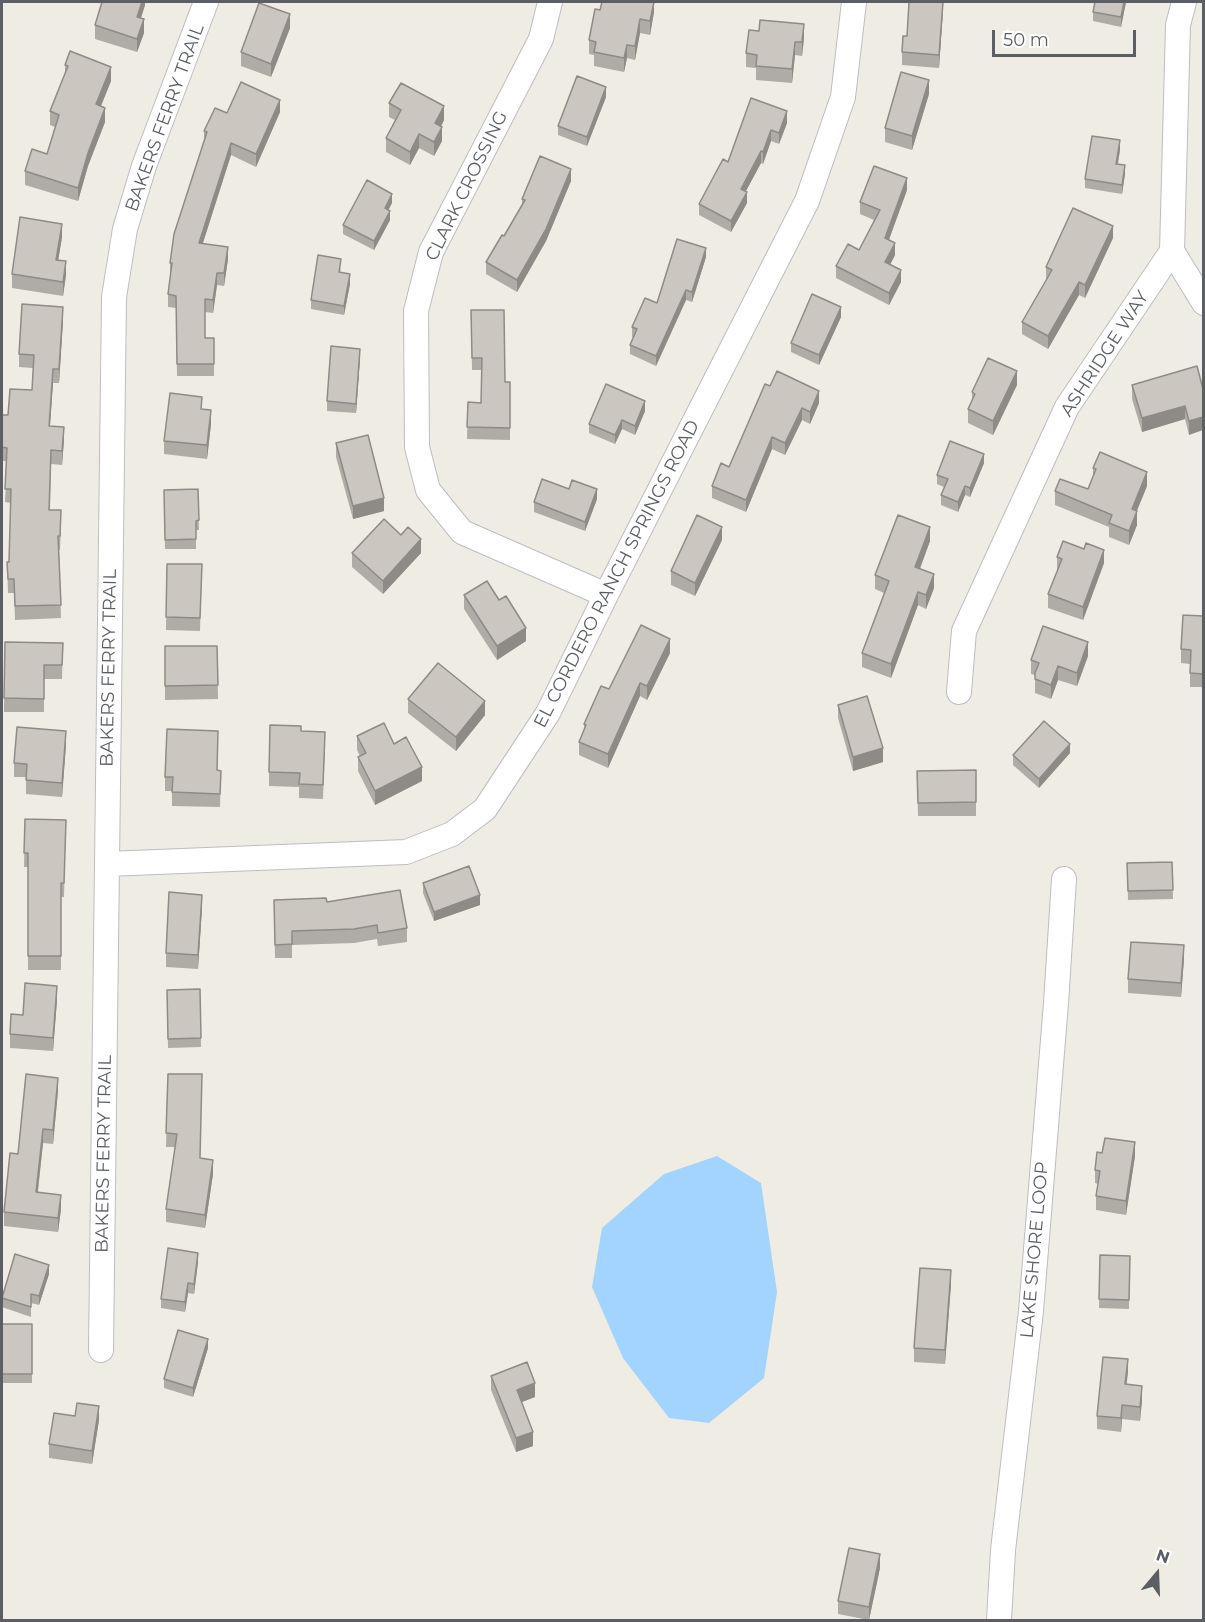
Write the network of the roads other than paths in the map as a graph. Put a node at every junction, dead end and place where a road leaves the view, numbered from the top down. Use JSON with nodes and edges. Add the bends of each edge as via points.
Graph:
{"nodes":[{"id":1,"x":206,"y":2,"type":"edge"},
{"id":2,"x":550,"y":2,"type":"edge"},
{"id":3,"x":854,"y":2,"type":"edge"},
{"id":4,"x":1184,"y":2,"type":"edge"},
{"id":5,"x":1172,"y":250,"type":"junction"},
{"id":6,"x":1203,"y":303,"type":"edge"},
{"id":7,"x":606,"y":595,"type":"junction"},
{"id":8,"x":959,"y":692,"type":"dead end"},
{"id":9,"x":107,"y":864,"type":"junction"},
{"id":10,"x":1064,"y":879,"type":"dead end"},
{"id":11,"x":101,"y":1350,"type":"dead end"},
{"id":12,"x":999,"y":1620,"type":"edge"}],
"edges":[{"from":1,"to":9,"type":"street","name":"BAKERS FERRY TRAIL","via":[[144,166],[125,229],[114,297]]},
{"from":2,"to":7,"type":"street","name":"CLARK CROSSING","via":[[541,39],[430,252],[416,311],[417,447],[428,490],[462,531]]},
{"from":3,"to":7,"type":"street","name":"EL CORDERO RANCH SPRINGS ROAD","via":[[843,97],[807,201]]},
{"from":4,"to":5,"type":"street","via":[[1178,25]]},
{"from":5,"to":6,"type":"street"},
{"from":5,"to":8,"type":"street","name":"ASHRIDGE WAY","via":[[1067,407],[964,631]]},
{"from":7,"to":9,"type":"street","name":"EL CORDERO RANCH SPRINGS ROAD","via":[[548,713],[485,809],[452,834],[406,852]]},
{"from":9,"to":11,"type":"street","name":"BAKERS FERRY TRAIL"},
{"from":10,"to":12,"type":"street","name":"LAKE SHORE LOOP","via":[[1031,1311],[1003,1550]]}]}
